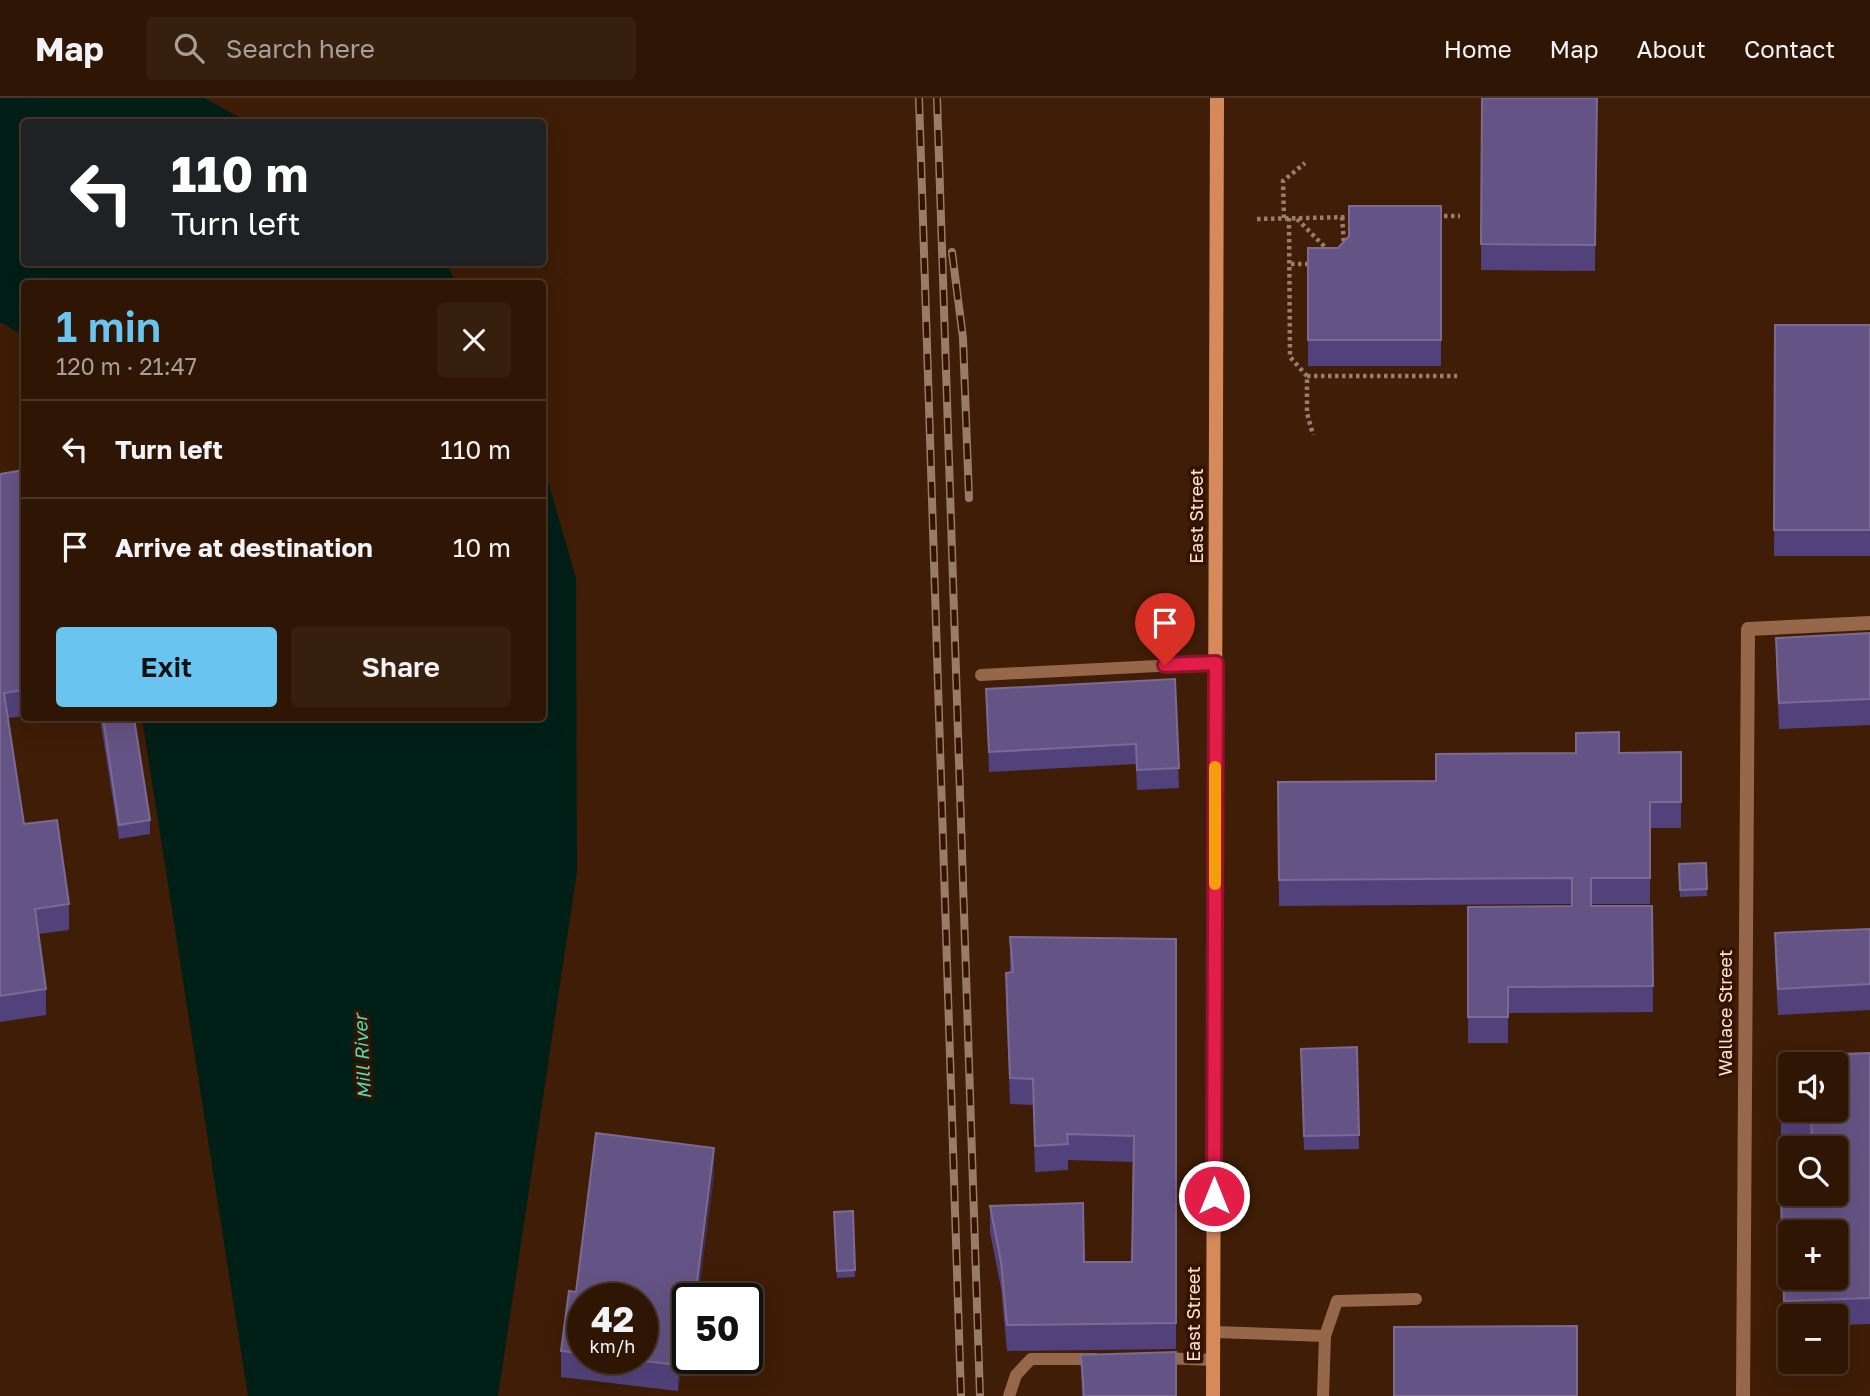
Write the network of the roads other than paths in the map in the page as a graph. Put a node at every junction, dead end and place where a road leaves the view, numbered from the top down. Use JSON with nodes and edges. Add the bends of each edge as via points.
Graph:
{"nodes":[{"id":1,"x":1217,"y":98,"type":"edge"},
{"id":2,"x":1870,"y":623,"type":"edge"},
{"id":3,"x":1216,"y":663,"type":"junction"},
{"id":4,"x":981,"y":676,"type":"dead end"},
{"id":5,"x":1416,"y":1299,"type":"dead end"},
{"id":6,"x":1214,"y":1332,"type":"junction"},
{"id":7,"x":1325,"y":1336,"type":"junction"},
{"id":8,"x":1114,"y":1359,"type":"edge"},
{"id":9,"x":1155,"y":1359,"type":"edge"},
{"id":10,"x":1213,"y":1360,"type":"junction"},
{"id":11,"x":1009,"y":1396,"type":"edge"},
{"id":12,"x":1213,"y":1396,"type":"edge"},
{"id":13,"x":1323,"y":1396,"type":"edge"},
{"id":14,"x":1743,"y":1396,"type":"edge"}],
"edges":[{"from":1,"to":3,"type":"main road","name":"East Street"},
{"from":2,"to":14,"type":"street","name":"Wallace Street","via":[[1748,629]]},
{"from":3,"to":4,"type":"lane"},
{"from":3,"to":6,"type":"main road","name":"East Street"},
{"from":5,"to":7,"type":"lane","via":[[1337,1301]]},
{"from":6,"to":7,"type":"lane"},
{"from":6,"to":10,"type":"main road","name":"East Street"},
{"from":7,"to":13,"type":"lane"},
{"from":8,"to":11,"type":"lane","via":[[1031,1359],[1016,1375]]},
{"from":9,"to":10,"type":"lane"},
{"from":10,"to":12,"type":"main road","name":"East Street"}]}
